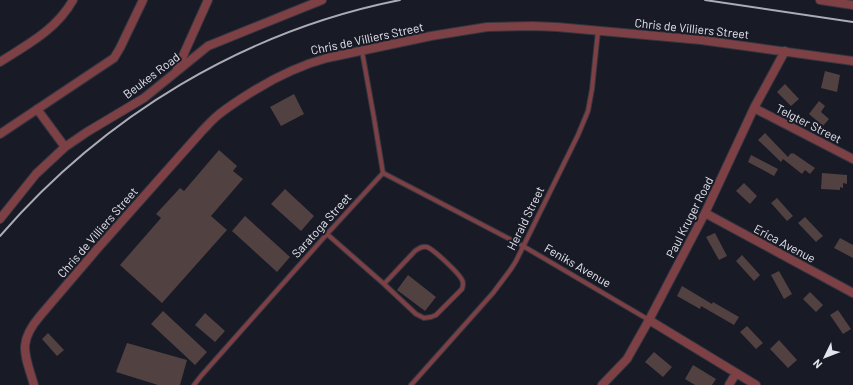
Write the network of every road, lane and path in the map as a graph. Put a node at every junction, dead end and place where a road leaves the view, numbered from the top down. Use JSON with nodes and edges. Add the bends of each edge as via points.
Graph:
{"nodes":[{"id":1,"x":73,"y":0,"type":"edge"},
{"id":2,"x":143,"y":0,"type":"edge"},
{"id":3,"x":208,"y":0,"type":"edge"},
{"id":4,"x":322,"y":0,"type":"edge"},
{"id":5,"x":820,"y":0,"type":"edge"},
{"id":6,"x":853,"y":5,"type":"edge"},
{"id":7,"x":598,"y":30,"type":"junction"},
{"id":8,"x":362,"y":51,"type":"junction"},
{"id":9,"x":785,"y":51,"type":"junction"},
{"id":10,"x":853,"y":61,"type":"edge"},
{"id":11,"x":0,"y":62,"type":"edge"},
{"id":12,"x":176,"y":72,"type":"junction"},
{"id":13,"x":754,"y":108,"type":"junction"},
{"id":14,"x":37,"y":109,"type":"junction"},
{"id":15,"x":0,"y":134,"type":"edge"},
{"id":16,"x":65,"y":147,"type":"junction"},
{"id":17,"x":853,"y":159,"type":"edge"},
{"id":18,"x":382,"y":173,"type":"junction"},
{"id":19,"x":705,"y":213,"type":"junction"},
{"id":20,"x":0,"y":218,"type":"edge"},
{"id":21,"x":327,"y":234,"type":"junction"},
{"id":22,"x":523,"y":246,"type":"junction"},
{"id":23,"x":384,"y":284,"type":"junction"},
{"id":24,"x":853,"y":293,"type":"edge"},
{"id":25,"x":649,"y":320,"type":"junction"},
{"id":26,"x":736,"y":373,"type":"junction"},
{"id":27,"x":34,"y":385,"type":"edge"},
{"id":28,"x":194,"y":385,"type":"edge"},
{"id":29,"x":411,"y":385,"type":"edge"},
{"id":30,"x":602,"y":385,"type":"edge"},
{"id":31,"x":729,"y":385,"type":"edge"},
{"id":32,"x":756,"y":385,"type":"edge"}],
"edges":[{"from":1,"to":11,"type":"street","via":[[66,13],[53,26]]},
{"from":2,"to":14,"type":"street","via":[[114,58]]},
{"from":3,"to":12,"type":"street"},
{"from":4,"to":12,"type":"street","name":"Beukes Road","via":[[208,46]]},
{"from":5,"to":6,"type":"street"},
{"from":7,"to":8,"type":"street","name":"Chris de Villiers Street","via":[[532,26],[487,28],[431,36]]},
{"from":7,"to":9,"type":"street","name":"Chris de Villiers Street"},
{"from":7,"to":22,"type":"lane","name":"Herald Street","via":[[588,111]]},
{"from":8,"to":18,"type":"lane"},
{"from":8,"to":27,"type":"street","name":"Chris de Villiers Street","via":[[311,62],[290,70],[224,110],[211,122],[31,326],[24,349]]},
{"from":9,"to":10,"type":"street","name":"Chris de Villiers Street"},
{"from":9,"to":13,"type":"street","name":"Paul Kruger Road"},
{"from":12,"to":16,"type":"street","name":"Beukes Road","via":[[144,98]]},
{"from":13,"to":17,"type":"street","name":"Telgter Street"},
{"from":13,"to":19,"type":"street","name":"Paul Kruger Road"},
{"from":14,"to":15,"type":"street"},
{"from":14,"to":16,"type":"street"},
{"from":16,"to":20,"type":"street","name":"Beukes Road","via":[[36,174]]},
{"from":18,"to":21,"type":"lane","name":"Saratoga Street"},
{"from":18,"to":22,"type":"lane","name":"Feniks Avenue"},
{"from":19,"to":24,"type":"street","name":"Erica Avenue"},
{"from":19,"to":25,"type":"street","name":"Paul Kruger Road"},
{"from":21,"to":23,"type":"lane"},
{"from":21,"to":28,"type":"lane","name":"Saratoga Street"},
{"from":22,"to":25,"type":"lane","name":"Feniks Avenue"},
{"from":22,"to":29,"type":"lane","name":"Herald Street","via":[[516,262],[503,280]]},
{"from":23,"to":23,"type":"lane","via":[[420,247],[428,248],[441,258],[461,278],[463,284],[462,289],[441,311],[428,318],[416,314]]},
{"from":25,"to":26,"type":"street","name":"Feniks Avenue"},
{"from":25,"to":30,"type":"street","name":"Paul Kruger Road","via":[[627,359]]},
{"from":26,"to":31,"type":"street"},
{"from":26,"to":32,"type":"street","name":"Feniks Avenue"}]}
